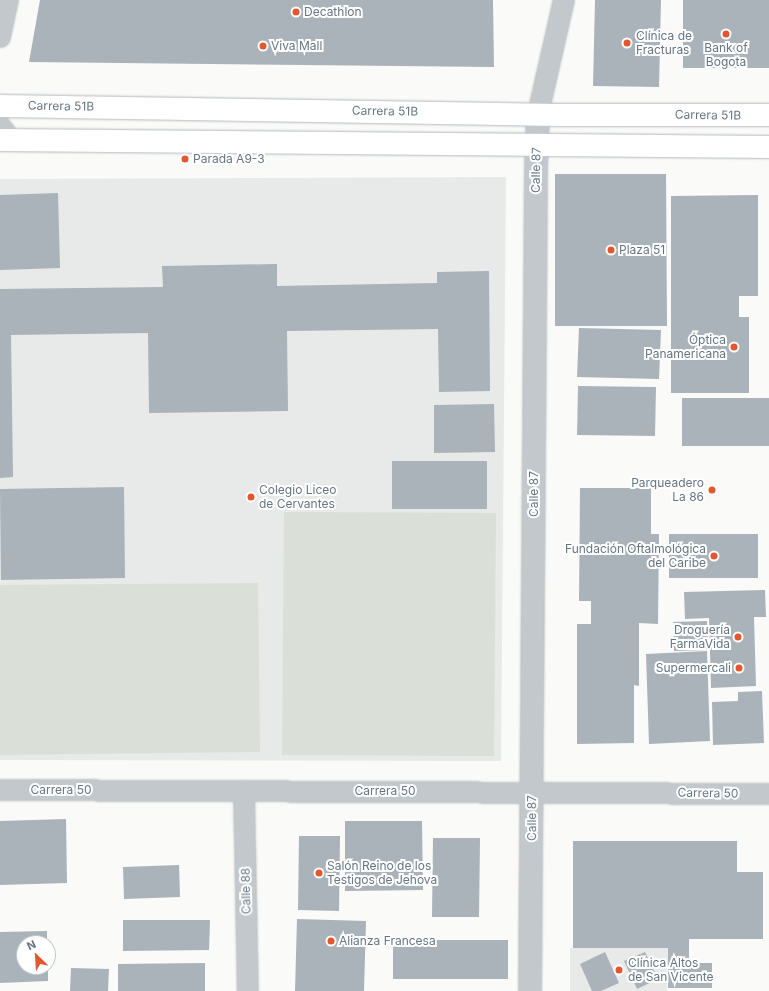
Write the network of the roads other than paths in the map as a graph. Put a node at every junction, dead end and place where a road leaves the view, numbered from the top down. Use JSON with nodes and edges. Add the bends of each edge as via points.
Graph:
{"nodes":[{"id":1,"x":8,"y":0,"type":"edge"},
{"id":2,"x":564,"y":0,"type":"edge"},
{"id":3,"x":0,"y":37,"type":"edge"},
{"id":4,"x":0,"y":106,"type":"edge"},
{"id":5,"x":538,"y":114,"type":"junction"},
{"id":6,"x":769,"y":115,"type":"edge"},
{"id":7,"x":4,"y":135,"type":"edge"},
{"id":8,"x":537,"y":146,"type":"junction"},
{"id":9,"x":769,"y":147,"type":"edge"},
{"id":10,"x":0,"y":790,"type":"edge"},
{"id":11,"x":244,"y":791,"type":"junction"},
{"id":12,"x":532,"y":791,"type":"junction"},
{"id":13,"x":769,"y":794,"type":"edge"},
{"id":14,"x":248,"y":991,"type":"edge"},
{"id":15,"x":530,"y":991,"type":"edge"}],
"edges":[{"from":1,"to":3,"type":"street"},
{"from":2,"to":5,"type":"street","name":"Calle 87"},
{"from":4,"to":5,"type":"main road","name":"Carrera 51B"},
{"from":5,"to":6,"type":"main road","name":"Carrera 51B"},
{"from":5,"to":8,"type":"street","name":"Calle 87"},
{"from":7,"to":8,"type":"main road"},
{"from":8,"to":9,"type":"main road"},
{"from":8,"to":12,"type":"street","name":"Calle 87"},
{"from":10,"to":11,"type":"street","name":"Carrera 50"},
{"from":11,"to":12,"type":"street","name":"Carrera 50"},
{"from":11,"to":14,"type":"street","name":"Calle 88"},
{"from":12,"to":13,"type":"street","name":"Carrera 50"},
{"from":12,"to":15,"type":"street","name":"Calle 87"}]}
